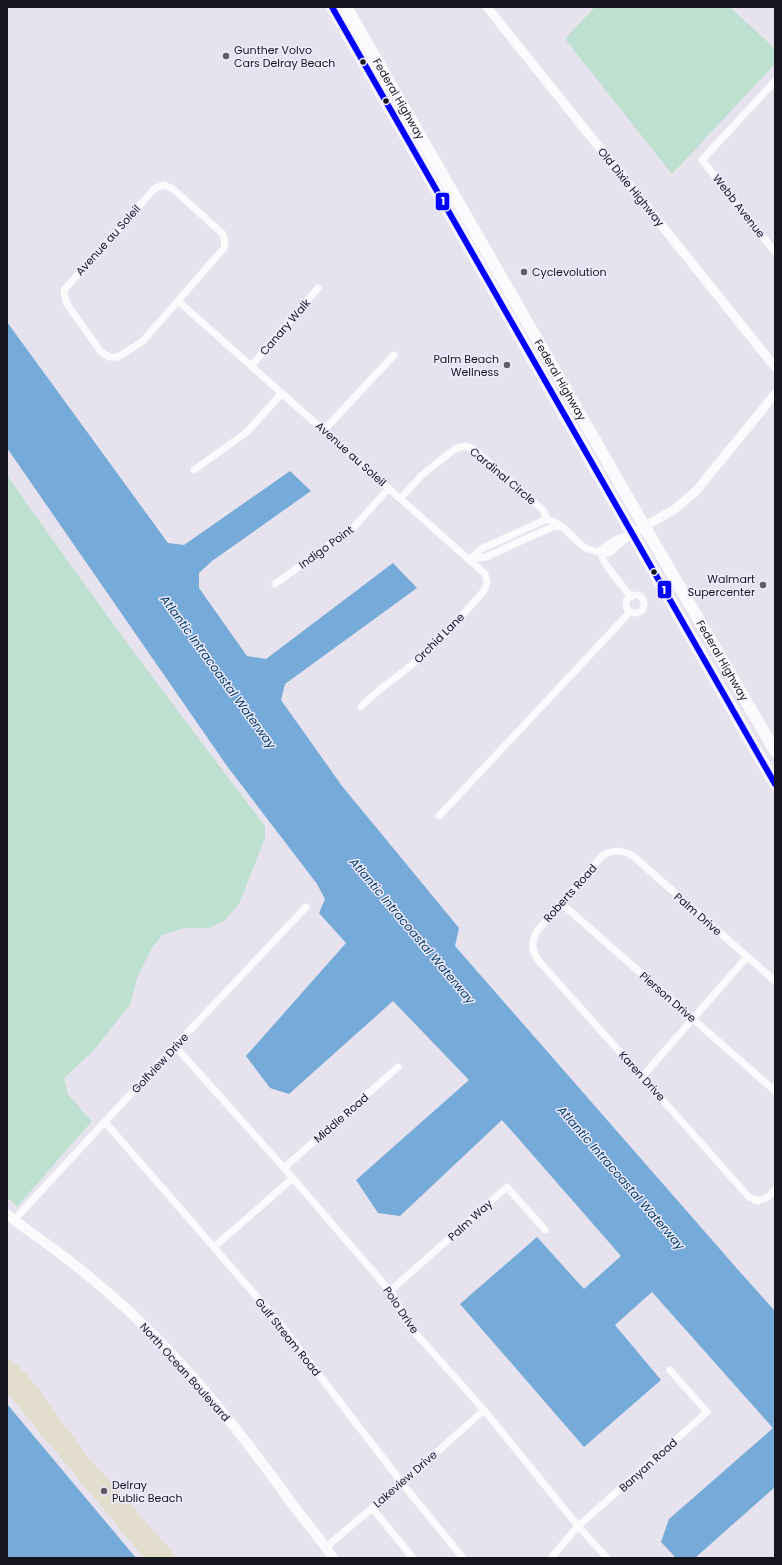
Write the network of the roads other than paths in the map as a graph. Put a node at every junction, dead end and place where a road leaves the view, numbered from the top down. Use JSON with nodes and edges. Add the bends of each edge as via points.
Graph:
{"nodes":[{"id":1,"x":332,"y":7,"type":"edge"},
{"id":2,"x":341,"y":7,"type":"edge"},
{"id":3,"x":346,"y":7,"type":"edge"},
{"id":4,"x":487,"y":7,"type":"edge"},
{"id":5,"x":364,"y":38,"type":"junction"},
{"id":6,"x":775,"y":81,"type":"edge"},
{"id":7,"x":774,"y":247,"type":"edge"},
{"id":8,"x":318,"y":288,"type":"dead end"},
{"id":9,"x":178,"y":301,"type":"junction"},
{"id":10,"x":507,"y":312,"type":"junction"},
{"id":11,"x":526,"y":320,"type":"junction"},
{"id":12,"x":517,"y":331,"type":"junction"},
{"id":13,"x":542,"y":348,"type":"junction"},
{"id":14,"x":394,"y":355,"type":"dead end"},
{"id":15,"x":251,"y":366,"type":"junction"},
{"id":16,"x":775,"y":367,"type":"edge"},
{"id":17,"x":282,"y":393,"type":"junction"},
{"id":18,"x":775,"y":394,"type":"edge"},
{"id":19,"x":324,"y":430,"type":"junction"},
{"id":20,"x":194,"y":470,"type":"dead end"},
{"id":21,"x":389,"y":488,"type":"junction"},
{"id":22,"x":401,"y":498,"type":"junction"},
{"id":23,"x":547,"y":518,"type":"junction"},
{"id":24,"x":563,"y":527,"type":"junction"},
{"id":25,"x":644,"y":527,"type":"junction"},
{"id":26,"x":633,"y":533,"type":"junction"},
{"id":27,"x":599,"y":551,"type":"junction"},
{"id":28,"x":470,"y":559,"type":"junction"},
{"id":29,"x":275,"y":584,"type":"dead end"},
{"id":30,"x":631,"y":596,"type":"junction"},
{"id":31,"x":630,"y":612,"type":"junction"},
{"id":32,"x":725,"y":696,"type":"junction"},
{"id":33,"x":361,"y":707,"type":"dead end"},
{"id":34,"x":750,"y":708,"type":"junction"},
{"id":35,"x":740,"y":724,"type":"junction"},
{"id":36,"x":775,"y":751,"type":"edge"},
{"id":37,"x":775,"y":763,"type":"edge"},
{"id":38,"x":775,"y":784,"type":"edge"},
{"id":39,"x":439,"y":816,"type":"dead end"},
{"id":40,"x":618,"y":850,"type":"joint"},
{"id":41,"x":561,"y":903,"type":"junction"},
{"id":42,"x":306,"y":907,"type":"dead end"},
{"id":43,"x":532,"y":946,"type":"joint"},
{"id":44,"x":747,"y":957,"type":"junction"},
{"id":45,"x":775,"y":981,"type":"edge"},
{"id":46,"x":693,"y":1018,"type":"junction"},
{"id":47,"x":175,"y":1046,"type":"junction"},
{"id":48,"x":398,"y":1067,"type":"dead end"},
{"id":49,"x":642,"y":1077,"type":"junction"},
{"id":50,"x":775,"y":1091,"type":"edge"},
{"id":51,"x":105,"y":1122,"type":"junction"},
{"id":52,"x":284,"y":1168,"type":"junction"},
{"id":53,"x":292,"y":1178,"type":"junction"},
{"id":54,"x":775,"y":1190,"type":"edge"},
{"id":55,"x":10,"y":1217,"type":"edge"},
{"id":56,"x":545,"y":1230,"type":"dead end"},
{"id":57,"x":214,"y":1247,"type":"junction"},
{"id":58,"x":390,"y":1291,"type":"junction"},
{"id":59,"x":670,"y":1370,"type":"dead end"},
{"id":60,"x":484,"y":1410,"type":"junction"},
{"id":61,"x":402,"y":1483,"type":"junction"},
{"id":62,"x":372,"y":1508,"type":"junction"},
{"id":63,"x":578,"y":1526,"type":"junction"},
{"id":64,"x":326,"y":1547,"type":"junction"},
{"id":65,"x":333,"y":1558,"type":"edge"},
{"id":66,"x":413,"y":1558,"type":"edge"},
{"id":67,"x":463,"y":1558,"type":"edge"},
{"id":68,"x":551,"y":1558,"type":"edge"},
{"id":69,"x":607,"y":1558,"type":"edge"}],
"edges":[{"from":1,"to":10,"type":"main road","name":"Federal Highway"},
{"from":2,"to":5,"type":"main road","via":[[355,30]]},
{"from":3,"to":5,"type":"main road","name":"Federal Highway"},
{"from":4,"to":16,"type":"street","name":"Old Dixie Highway"},
{"from":5,"to":11,"type":"main road","name":"Federal Highway"},
{"from":6,"to":7,"type":"street","name":"Webb Avenue","via":[[702,160]]},
{"from":8,"to":15,"type":"street","name":"Canary Walk"},
{"from":9,"to":9,"type":"street","name":"Avenue au Soleil","via":[[143,341],[114,358],[101,352],[65,299],[65,289],[68,285],[159,186],[173,189],[223,234],[225,243],[221,252]]},
{"from":9,"to":15,"type":"street","name":"Avenue au Soleil"},
{"from":10,"to":11,"type":"main road"},
{"from":10,"to":12,"type":"main road","name":"Federal Highway"},
{"from":11,"to":13,"type":"main road","name":"Federal Highway"},
{"from":12,"to":13,"type":"main road","via":[[528,336]]},
{"from":12,"to":26,"type":"main road","name":"Federal Highway"},
{"from":13,"to":25,"type":"main road","name":"Federal Highway"},
{"from":14,"to":19,"type":"street"},
{"from":15,"to":17,"type":"street","name":"Avenue au Soleil"},
{"from":17,"to":19,"type":"street","name":"Avenue au Soleil"},
{"from":17,"to":20,"type":"street","via":[[247,432]]},
{"from":18,"to":25,"type":"street","via":[[696,491],[675,509]]},
{"from":19,"to":21,"type":"street","name":"Avenue au Soleil"},
{"from":21,"to":22,"type":"street","name":"Avenue au Soleil"},
{"from":21,"to":29,"type":"street","name":"Indigo Point","via":[[354,527]]},
{"from":22,"to":23,"type":"street","name":"Cardinal Circle","via":[[422,475],[456,448],[466,446],[475,450],[543,510]]},
{"from":22,"to":28,"type":"street","name":"Avenue au Soleil"},
{"from":23,"to":24,"type":"street"},
{"from":23,"to":28,"type":"street","via":[[481,550]]},
{"from":24,"to":27,"type":"street","via":[[584,547]]},
{"from":24,"to":28,"type":"street","via":[[554,526],[486,557]]},
{"from":25,"to":26,"type":"street"},
{"from":25,"to":34,"type":"main road","name":"Federal Highway"},
{"from":26,"to":27,"type":"street","via":[[609,553]]},
{"from":26,"to":32,"type":"main road","name":"Federal Highway"},
{"from":27,"to":30,"type":"street","via":[[606,565]]},
{"from":28,"to":33,"type":"street","name":"Orchid Lane","via":[[485,574],[487,583],[483,592],[415,663],[370,697]]},
{"from":30,"to":31,"type":"street","via":[[626,604]]},
{"from":30,"to":31,"type":"street","via":[[640,596],[644,604],[641,612]]},
{"from":31,"to":39,"type":"street"},
{"from":32,"to":34,"type":"main road","via":[[738,707]]},
{"from":32,"to":35,"type":"main road","name":"Federal Highway"},
{"from":34,"to":36,"type":"main road","name":"Federal Highway"},
{"from":35,"to":37,"type":"main road","via":[[753,725]]},
{"from":35,"to":38,"type":"main road","name":"Federal Highway"},
{"from":40,"to":41,"type":"street","name":"Roberts Road","via":[[603,855]]},
{"from":40,"to":44,"type":"street","name":"Palm Drive","via":[[633,856]]},
{"from":41,"to":43,"type":"street","name":"Roberts Road","via":[[536,931]]},
{"from":41,"to":46,"type":"street","name":"Pierson Drive"},
{"from":42,"to":47,"type":"street","name":"Golfview Drive"},
{"from":43,"to":49,"type":"street","name":"Karen Drive","via":[[538,960]]},
{"from":44,"to":45,"type":"street","name":"Palm Drive"},
{"from":44,"to":46,"type":"street"},
{"from":46,"to":49,"type":"street"},
{"from":46,"to":50,"type":"street","name":"Pierson Drive"},
{"from":47,"to":51,"type":"street","name":"Golfview Drive"},
{"from":47,"to":52,"type":"street","name":"Polo Drive"},
{"from":48,"to":52,"type":"street","name":"Middle Road"},
{"from":49,"to":54,"type":"street","name":"Karen Drive","via":[[749,1198],[758,1201],[768,1197]]},
{"from":51,"to":55,"type":"street","name":"Golfview Drive"},
{"from":51,"to":57,"type":"street","name":"Gulf Stream Road"},
{"from":52,"to":53,"type":"street","name":"Polo Drive"},
{"from":53,"to":57,"type":"street"},
{"from":53,"to":58,"type":"street","name":"Polo Drive"},
{"from":55,"to":64,"type":"main road","name":"North Ocean Boulevard","via":[[86,1273],[145,1327],[232,1424]]},
{"from":56,"to":58,"type":"street","name":"Palm Way","via":[[507,1187]]},
{"from":57,"to":61,"type":"street","name":"Gulf Stream Road","via":[[277,1320]]},
{"from":58,"to":60,"type":"street","name":"Polo Drive","via":[[410,1327]]},
{"from":59,"to":63,"type":"street","name":"Banyan Road","via":[[707,1412]]},
{"from":60,"to":61,"type":"street","name":"Lakeview Drive"},
{"from":60,"to":63,"type":"street","name":"Polo Drive"},
{"from":61,"to":62,"type":"street","name":"Lakeview Drive"},
{"from":61,"to":67,"type":"street","name":"Gulf Stream Road"},
{"from":62,"to":64,"type":"street","name":"Lakeview Drive"},
{"from":62,"to":66,"type":"street"},
{"from":63,"to":68,"type":"street","name":"Banyan Road"},
{"from":63,"to":69,"type":"street","name":"Polo Drive"},
{"from":64,"to":65,"type":"main road","name":"North Ocean Boulevard"}]}
